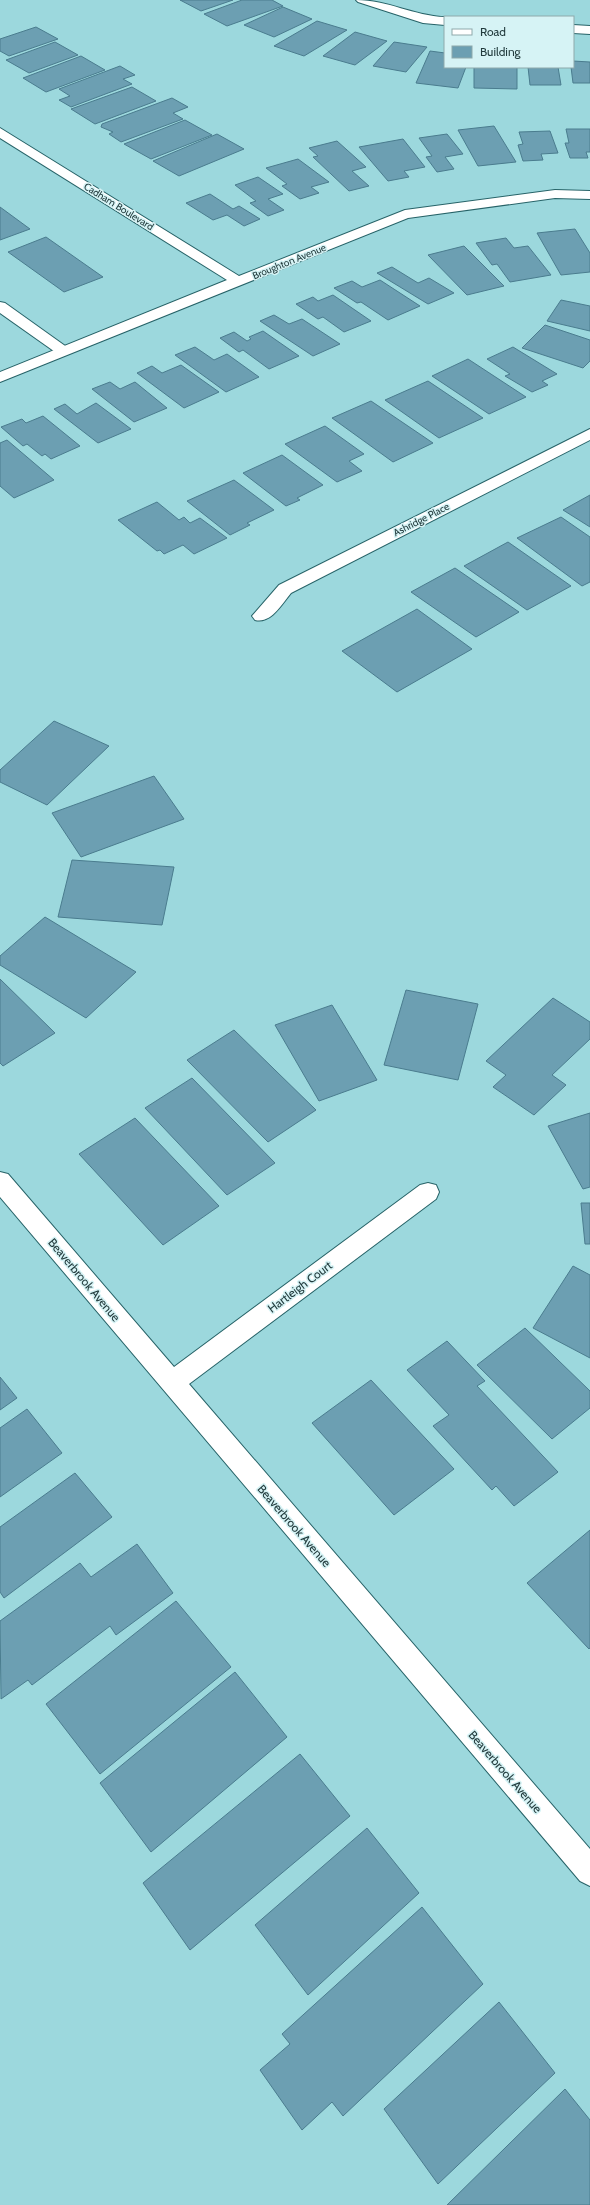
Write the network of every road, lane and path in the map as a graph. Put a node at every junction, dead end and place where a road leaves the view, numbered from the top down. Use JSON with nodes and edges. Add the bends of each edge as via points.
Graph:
{"nodes":[{"id":1,"x":362,"y":0,"type":"edge"},
{"id":2,"x":444,"y":21,"type":"edge"},
{"id":3,"x":574,"y":29,"type":"edge"},
{"id":4,"x":590,"y":30,"type":"edge"},
{"id":5,"x":0,"y":132,"type":"edge"},
{"id":6,"x":590,"y":195,"type":"edge"},
{"id":7,"x":238,"y":281,"type":"junction"},
{"id":8,"x":0,"y":306,"type":"edge"},
{"id":9,"x":63,"y":351,"type":"junction"},
{"id":10,"x":0,"y":377,"type":"edge"},
{"id":11,"x":590,"y":434,"type":"edge"},
{"id":12,"x":261,"y":616,"type":"dead end"},
{"id":13,"x":0,"y":1181,"type":"edge"},
{"id":14,"x":428,"y":1192,"type":"dead end"},
{"id":15,"x":171,"y":1383,"type":"junction"},
{"id":16,"x":590,"y":1871,"type":"edge"}],
"edges":[{"from":1,"to":2,"type":"street","via":[[427,20]]},
{"from":3,"to":4,"type":"street"},
{"from":5,"to":7,"type":"street","name":"Cadham Boulevard"},
{"from":6,"to":7,"type":"street","name":"Broughton Avenue","via":[[555,194],[405,214]]},
{"from":7,"to":9,"type":"street","name":"Broughton Avenue"},
{"from":8,"to":9,"type":"street"},
{"from":9,"to":10,"type":"street","name":"Broughton Avenue"},
{"from":11,"to":12,"type":"street","name":"Ashridge Place","via":[[285,589]]},
{"from":13,"to":15,"type":"street","name":"Beaverbrook Avenue"},
{"from":14,"to":15,"type":"street","name":"Hartleigh Court"},
{"from":15,"to":16,"type":"street","name":"Beaverbrook Avenue"}]}
